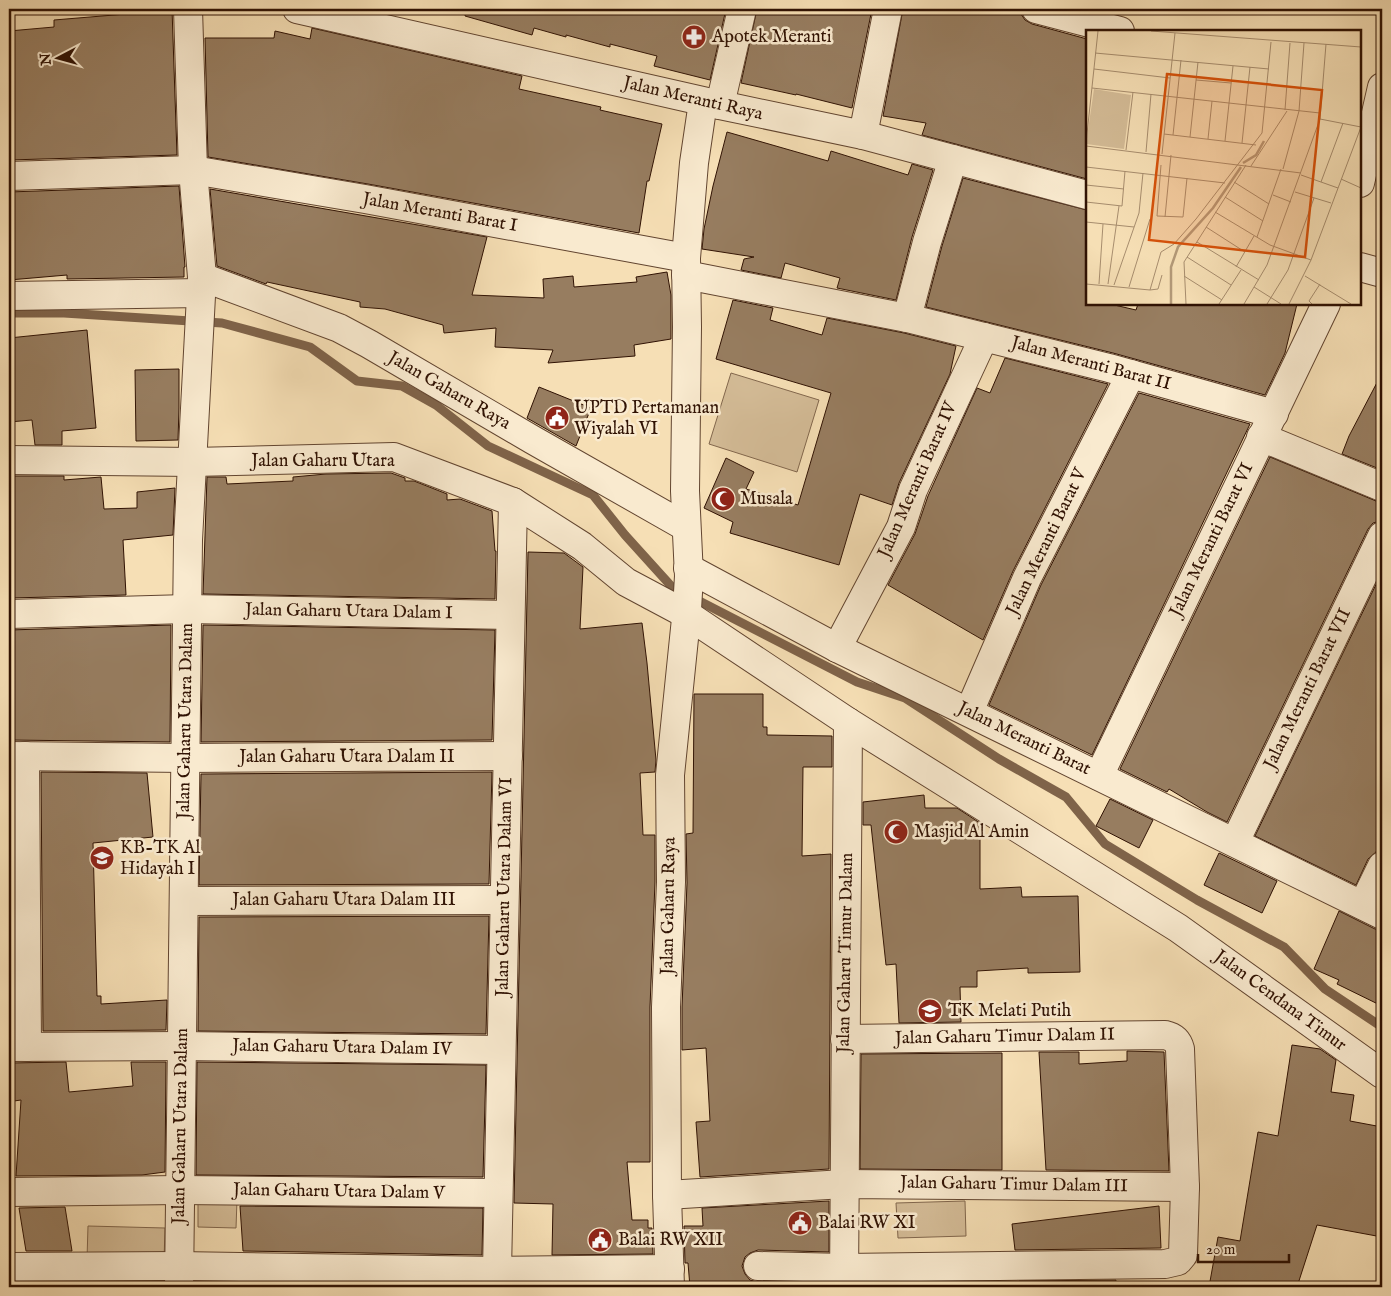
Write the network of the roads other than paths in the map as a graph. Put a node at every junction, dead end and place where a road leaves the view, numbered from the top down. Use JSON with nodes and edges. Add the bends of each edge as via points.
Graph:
{"nodes":[{"id":1,"x":188,"y":9,"type":"edge"},
{"id":2,"x":297,"y":9,"type":"edge"},
{"id":3,"x":742,"y":9,"type":"edge"},
{"id":4,"x":888,"y":9,"type":"edge"},
{"id":5,"x":1036,"y":9,"type":"edge"},
{"id":6,"x":1116,"y":30,"type":"edge"},
{"id":7,"x":1376,"y":96,"type":"edge"},
{"id":8,"x":711,"y":103,"type":"junction"},
{"id":9,"x":863,"y":135,"type":"junction"},
{"id":10,"x":953,"y":159,"type":"junction"},
{"id":11,"x":193,"y":170,"type":"junction"},
{"id":12,"x":9,"y":176,"type":"edge"},
{"id":13,"x":1361,"y":178,"type":"edge"},
{"id":14,"x":1086,"y":195,"type":"edge"},
{"id":15,"x":686,"y":267,"type":"junction"},
{"id":16,"x":1361,"y":268,"type":"edge"},
{"id":17,"x":1382,"y":273,"type":"edge"},
{"id":18,"x":201,"y":292,"type":"junction"},
{"id":19,"x":9,"y":296,"type":"edge"},
{"id":20,"x":1326,"y":305,"type":"edge"},
{"id":21,"x":907,"y":318,"type":"junction"},
{"id":22,"x":984,"y":337,"type":"junction"},
{"id":23,"x":1130,"y":374,"type":"junction"},
{"id":24,"x":1268,"y":425,"type":"junction"},
{"id":25,"x":9,"y":460,"type":"edge"},
{"id":26,"x":193,"y":462,"type":"junction"},
{"id":27,"x":1382,"y":487,"type":"edge"},
{"id":28,"x":513,"y":502,"type":"junction"},
{"id":29,"x":686,"y":526,"type":"junction"},
{"id":30,"x":1382,"y":536,"type":"edge"},
{"id":31,"x":688,"y":572,"type":"junction"},
{"id":32,"x":187,"y":609,"type":"junction"},
{"id":33,"x":687,"y":611,"type":"junction"},
{"id":34,"x":9,"y":614,"type":"edge"},
{"id":35,"x":510,"y":616,"type":"junction"},
{"id":36,"x":837,"y":648,"type":"junction"},
{"id":37,"x":969,"y":712,"type":"junction"},
{"id":38,"x":848,"y":722,"type":"junction"},
{"id":39,"x":17,"y":756,"type":"edge"},
{"id":40,"x":508,"y":756,"type":"junction"},
{"id":41,"x":186,"y":758,"type":"junction"},
{"id":42,"x":1099,"y":776,"type":"junction"},
{"id":43,"x":1235,"y":842,"type":"junction"},
{"id":44,"x":1382,"y":866,"type":"edge"},
{"id":45,"x":504,"y":900,"type":"junction"},
{"id":46,"x":184,"y":901,"type":"junction"},
{"id":47,"x":1373,"y":910,"type":"edge"},
{"id":48,"x":845,"y":1039,"type":"junction"},
{"id":49,"x":182,"y":1046,"type":"junction"},
{"id":50,"x":18,"y":1047,"type":"edge"},
{"id":51,"x":501,"y":1050,"type":"junction"},
{"id":52,"x":1382,"y":1074,"type":"edge"},
{"id":53,"x":844,"y":1184,"type":"junction"},
{"id":54,"x":1184,"y":1187,"type":"junction"},
{"id":55,"x":180,"y":1190,"type":"junction"},
{"id":56,"x":9,"y":1192,"type":"edge"},
{"id":57,"x":498,"y":1193,"type":"junction"},
{"id":58,"x":667,"y":1195,"type":"junction"},
{"id":59,"x":758,"y":1266,"type":"dead end"},
{"id":60,"x":497,"y":1271,"type":"junction"},
{"id":61,"x":23,"y":1274,"type":"edge"},
{"id":62,"x":179,"y":1277,"type":"edge"},
{"id":63,"x":670,"y":1278,"type":"edge"},
{"id":64,"x":844,"y":1278,"type":"edge"}],
"edges":[{"from":1,"to":11,"type":"street"},
{"from":2,"to":8,"type":"street","name":"Jalan Meranti Raya"},
{"from":3,"to":8,"type":"street","name":"Jalan Gaharu Raya"},
{"from":4,"to":9,"type":"street"},
{"from":5,"to":6,"type":"street"},
{"from":7,"to":13,"type":"street"},
{"from":8,"to":9,"type":"street","name":"Jalan Meranti Raya"},
{"from":8,"to":15,"type":"street","name":"Jalan Gaharu Raya","via":[[694,163]]},
{"from":9,"to":10,"type":"street","name":"Jalan Meranti Raya"},
{"from":10,"to":14,"type":"street","name":"Jalan Meranti Raya"},
{"from":10,"to":21,"type":"street"},
{"from":11,"to":12,"type":"street","name":"Jalan Meranti Barat I"},
{"from":11,"to":15,"type":"street","name":"Jalan Meranti Barat I","via":[[374,201]]},
{"from":11,"to":18,"type":"street"},
{"from":15,"to":21,"type":"street","name":"Jalan Meranti Barat II"},
{"from":15,"to":29,"type":"street","name":"Jalan Gaharu Raya"},
{"from":16,"to":17,"type":"street"},
{"from":18,"to":19,"type":"street"},
{"from":18,"to":26,"type":"street","name":"Jalan Gaharu Utara Dalam"},
{"from":18,"to":29,"type":"street","name":"Jalan Gaharu Raya","via":[[339,328]]},
{"from":20,"to":24,"type":"street","name":"Jalan Meranti Barat VI"},
{"from":21,"to":22,"type":"street","name":"Jalan Meranti Barat II"},
{"from":22,"to":23,"type":"street","name":"Jalan Meranti Barat II"},
{"from":22,"to":36,"type":"street","name":"Jalan Meranti Barat IV","via":[[913,490],[901,527]]},
{"from":23,"to":24,"type":"street","name":"Jalan Meranti Barat II"},
{"from":23,"to":37,"type":"street","name":"Jalan Meranti Barat V","via":[[1027,578]]},
{"from":24,"to":27,"type":"street","name":"Jalan Meranti Barat II"},
{"from":24,"to":42,"type":"street","name":"Jalan Meranti Barat VI"},
{"from":25,"to":26,"type":"street","name":"Jalan Gaharu Utara"},
{"from":26,"to":28,"type":"street","name":"Jalan Gaharu Utara","via":[[394,457]]},
{"from":26,"to":32,"type":"street","name":"Jalan Gaharu Utara Dalam"},
{"from":28,"to":33,"type":"street","name":"Jalan Gaharu Utara","via":[[582,546],[626,582]]},
{"from":28,"to":35,"type":"street","name":"Jalan Gaharu Utara Dalam VI"},
{"from":29,"to":31,"type":"street","name":"Jalan Gaharu Raya"},
{"from":30,"to":43,"type":"street","name":"Jalan Meranti Barat VII"},
{"from":31,"to":33,"type":"street","name":"Jalan Gaharu Raya"},
{"from":31,"to":36,"type":"street","name":"Jalan Meranti Barat"},
{"from":32,"to":34,"type":"street","name":"Jalan Gaharu Utara Dalam I"},
{"from":32,"to":35,"type":"street","name":"Jalan Gaharu Utara Dalam I"},
{"from":32,"to":41,"type":"street","name":"Jalan Gaharu Utara Dalam"},
{"from":33,"to":38,"type":"street"},
{"from":33,"to":58,"type":"street","name":"Jalan Gaharu Raya","via":[[670,775]]},
{"from":35,"to":40,"type":"street","name":"Jalan Gaharu Utara Dalam VI"},
{"from":36,"to":37,"type":"street","name":"Jalan Meranti Barat"},
{"from":37,"to":42,"type":"street","name":"Jalan Meranti Barat"},
{"from":38,"to":48,"type":"street","name":"Jalan Gaharu Timur Dalam"},
{"from":38,"to":52,"type":"street","name":"Jalan Cendana Timur","via":[[1178,928]]},
{"from":39,"to":41,"type":"street","name":"Jalan Gaharu Utara Dalam II"},
{"from":39,"to":50,"type":"street"},
{"from":40,"to":41,"type":"street","name":"Jalan Gaharu Utara Dalam II"},
{"from":40,"to":45,"type":"street","name":"Jalan Gaharu Utara Dalam VI"},
{"from":41,"to":46,"type":"street","name":"Jalan Gaharu Utara Dalam"},
{"from":42,"to":43,"type":"street","name":"Jalan Meranti Barat"},
{"from":43,"to":47,"type":"street","name":"Jalan Meranti Barat"},
{"from":44,"to":47,"type":"street"},
{"from":45,"to":46,"type":"street","name":"Jalan Gaharu Utara Dalam III"},
{"from":45,"to":51,"type":"street","name":"Jalan Gaharu Utara Dalam VI"},
{"from":46,"to":49,"type":"street","name":"Jalan Gaharu Utara Dalam"},
{"from":48,"to":53,"type":"street","name":"Jalan Gaharu Timur Dalam"},
{"from":48,"to":54,"type":"street","name":"Jalan Gaharu Timur Dalam II","via":[[1166,1035],[1176,1040],[1180,1049]]},
{"from":49,"to":50,"type":"street","name":"Jalan Gaharu Utara Dalam IV"},
{"from":49,"to":51,"type":"street","name":"Jalan Gaharu Utara Dalam IV"},
{"from":49,"to":55,"type":"street","name":"Jalan Gaharu Utara Dalam"},
{"from":51,"to":57,"type":"street","name":"Jalan Gaharu Utara Dalam VI"},
{"from":53,"to":54,"type":"street","name":"Jalan Gaharu Timur Dalam III"},
{"from":53,"to":58,"type":"street"},
{"from":53,"to":64,"type":"street","name":"Jalan Gaharu Timur Dalam"},
{"from":54,"to":64,"type":"street","via":[[1182,1255],[1178,1261]]},
{"from":55,"to":56,"type":"street","name":"Jalan Gaharu Utara Dalam V"},
{"from":55,"to":57,"type":"street","name":"Jalan Gaharu Utara Dalam V"},
{"from":55,"to":62,"type":"street","name":"Jalan Gaharu Utara Dalam"},
{"from":57,"to":60,"type":"street","name":"Jalan Gaharu Utara Dalam VI"},
{"from":58,"to":63,"type":"street","name":"Jalan Gaharu Raya"},
{"from":59,"to":64,"type":"street"},
{"from":60,"to":62,"type":"street"},
{"from":60,"to":63,"type":"street"},
{"from":61,"to":62,"type":"street"}]}
